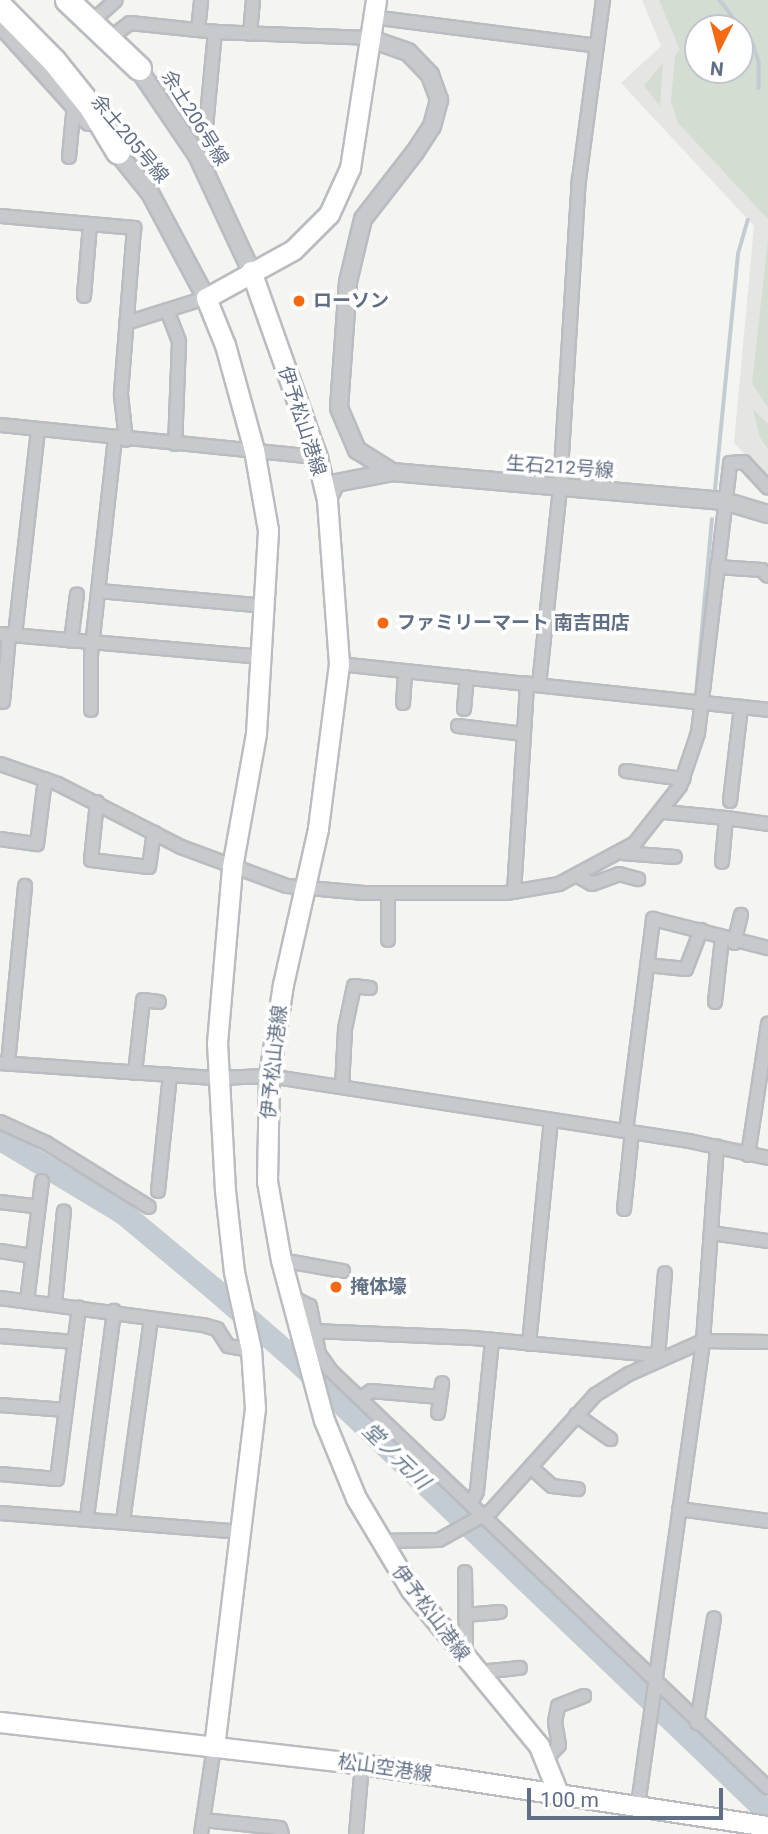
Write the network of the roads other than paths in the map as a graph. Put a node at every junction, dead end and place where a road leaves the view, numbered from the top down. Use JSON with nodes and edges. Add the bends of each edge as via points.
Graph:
{"nodes":[{"id":1,"x":67,"y":0,"type":"edge"},
{"id":2,"x":82,"y":0,"type":"edge"},
{"id":3,"x":116,"y":0,"type":"edge"},
{"id":4,"x":201,"y":0,"type":"edge"},
{"id":5,"x":253,"y":0,"type":"edge"},
{"id":6,"x":603,"y":0,"type":"edge"},
{"id":7,"x":0,"y":6,"type":"edge"},
{"id":8,"x":374,"y":8,"type":"edge"},
{"id":9,"x":97,"y":17,"type":"junction"},
{"id":10,"x":0,"y":24,"type":"edge"},
{"id":11,"x":198,"y":30,"type":"junction"},
{"id":12,"x":215,"y":32,"type":"junction"},
{"id":13,"x":250,"y":34,"type":"junction"},
{"id":14,"x":114,"y":35,"type":"junction"},
{"id":15,"x":368,"y":38,"type":"junction"},
{"id":16,"x":597,"y":46,"type":"junction"},
{"id":17,"x":139,"y":68,"type":"junction"},
{"id":18,"x":74,"y":104,"type":"junction"},
{"id":19,"x":118,"y":152,"type":"junction"},
{"id":20,"x":197,"y":155,"type":"junction"},
{"id":21,"x":69,"y":157,"type":"dead end"},
{"id":22,"x":0,"y":216,"type":"edge"},
{"id":23,"x":90,"y":225,"type":"junction"},
{"id":24,"x":251,"y":271,"type":"junction"},
{"id":25,"x":84,"y":296,"type":"dead end"},
{"id":26,"x":206,"y":298,"type":"junction"},
{"id":27,"x":167,"y":310,"type":"junction"},
{"id":28,"x":126,"y":323,"type":"junction"},
{"id":29,"x":0,"y":425,"type":"edge"},
{"id":30,"x":37,"y":429,"type":"junction"},
{"id":31,"x":120,"y":439,"type":"junction"},
{"id":32,"x":176,"y":444,"type":"junction"},
{"id":33,"x":254,"y":450,"type":"junction"},
{"id":34,"x":317,"y":457,"type":"junction"},
{"id":35,"x":392,"y":472,"type":"junction"},
{"id":36,"x":560,"y":487,"type":"junction"},
{"id":37,"x":768,"y":488,"type":"edge"},
{"id":38,"x":327,"y":500,"type":"junction"},
{"id":39,"x":724,"y":501,"type":"junction"},
{"id":40,"x":768,"y":514,"type":"edge"},
{"id":41,"x":717,"y":566,"type":"junction"},
{"id":42,"x":768,"y":576,"type":"edge"},
{"id":43,"x":99,"y":591,"type":"junction"},
{"id":44,"x":77,"y":594,"type":"dead end"},
{"id":45,"x":267,"y":606,"type":"junction"},
{"id":46,"x":8,"y":635,"type":"edge"},
{"id":47,"x":71,"y":640,"type":"junction"},
{"id":48,"x":92,"y":643,"type":"junction"},
{"id":49,"x":262,"y":657,"type":"junction"},
{"id":50,"x":340,"y":664,"type":"junction"},
{"id":51,"x":405,"y":671,"type":"junction"},
{"id":52,"x":467,"y":677,"type":"junction"},
{"id":53,"x":533,"y":684,"type":"junction"},
{"id":54,"x":3,"y":702,"type":"dead end"},
{"id":55,"x":87,"y":702,"type":"dead end"},
{"id":56,"x":403,"y":703,"type":"dead end"},
{"id":57,"x":702,"y":703,"type":"junction"},
{"id":58,"x":740,"y":707,"type":"junction"},
{"id":59,"x":464,"y":709,"type":"dead end"},
{"id":60,"x":768,"y":710,"type":"edge"},
{"id":61,"x":458,"y":726,"type":"dead end"},
{"id":62,"x":524,"y":734,"type":"junction"},
{"id":63,"x":0,"y":764,"type":"edge"},
{"id":64,"x":626,"y":771,"type":"dead end"},
{"id":65,"x":45,"y":779,"type":"junction"},
{"id":66,"x":683,"y":779,"type":"junction"},
{"id":67,"x":730,"y":801,"type":"dead end"},
{"id":68,"x":97,"y":802,"type":"junction"},
{"id":69,"x":664,"y":812,"type":"junction"},
{"id":70,"x":726,"y":818,"type":"junction"},
{"id":71,"x":768,"y":824,"type":"edge"},
{"id":72,"x":154,"y":832,"type":"junction"},
{"id":73,"x":0,"y":839,"type":"edge"},
{"id":74,"x":622,"y":853,"type":"junction"},
{"id":75,"x":675,"y":858,"type":"dead end"},
{"id":76,"x":722,"y":862,"type":"dead end"},
{"id":77,"x":232,"y":867,"type":"junction"},
{"id":78,"x":578,"y":876,"type":"junction"},
{"id":79,"x":638,"y":879,"type":"dead end"},
{"id":80,"x":25,"y":886,"type":"dead end"},
{"id":81,"x":304,"y":888,"type":"junction"},
{"id":82,"x":514,"y":888,"type":"junction"},
{"id":83,"x":388,"y":893,"type":"junction"},
{"id":84,"x":741,"y":915,"type":"dead end"},
{"id":85,"x":701,"y":930,"type":"junction"},
{"id":86,"x":388,"y":940,"type":"dead end"},
{"id":87,"x":728,"y":941,"type":"junction"},
{"id":88,"x":768,"y":948,"type":"edge"},
{"id":89,"x":647,"y":965,"type":"junction"},
{"id":90,"x":370,"y":988,"type":"dead end"},
{"id":91,"x":159,"y":1002,"type":"dead end"},
{"id":92,"x":715,"y":1002,"type":"dead end"},
{"id":93,"x":768,"y":1024,"type":"edge"},
{"id":94,"x":4,"y":1063,"type":"edge"},
{"id":95,"x":135,"y":1073,"type":"junction"},
{"id":96,"x":170,"y":1075,"type":"junction"},
{"id":97,"x":269,"y":1076,"type":"junction"},
{"id":98,"x":217,"y":1078,"type":"junction"},
{"id":99,"x":342,"y":1087,"type":"junction"},
{"id":100,"x":551,"y":1120,"type":"junction"},
{"id":101,"x":0,"y":1122,"type":"edge"},
{"id":102,"x":629,"y":1131,"type":"junction"},
{"id":103,"x":717,"y":1147,"type":"junction"},
{"id":104,"x":748,"y":1155,"type":"junction"},
{"id":105,"x":768,"y":1158,"type":"edge"},
{"id":106,"x":42,"y":1181,"type":"dead end"},
{"id":107,"x":158,"y":1191,"type":"dead end"},
{"id":108,"x":0,"y":1202,"type":"edge"},
{"id":109,"x":38,"y":1207,"type":"junction"},
{"id":110,"x":149,"y":1207,"type":"dead end"},
{"id":111,"x":624,"y":1209,"type":"dead end"},
{"id":112,"x":65,"y":1211,"type":"dead end"},
{"id":113,"x":711,"y":1233,"type":"junction"},
{"id":114,"x":768,"y":1241,"type":"edge"},
{"id":115,"x":0,"y":1251,"type":"edge"},
{"id":116,"x":32,"y":1256,"type":"junction"},
{"id":117,"x":281,"y":1260,"type":"junction"},
{"id":118,"x":342,"y":1271,"type":"dead end"},
{"id":119,"x":665,"y":1273,"type":"dead end"},
{"id":120,"x":0,"y":1298,"type":"edge"},
{"id":121,"x":26,"y":1301,"type":"junction"},
{"id":122,"x":55,"y":1304,"type":"junction"},
{"id":123,"x":79,"y":1307,"type":"junction"},
{"id":124,"x":114,"y":1311,"type":"junction"},
{"id":125,"x":151,"y":1319,"type":"junction"},
{"id":126,"x":306,"y":1332,"type":"junction"},
{"id":127,"x":0,"y":1336,"type":"edge"},
{"id":128,"x":492,"y":1340,"type":"junction"},
{"id":129,"x":702,"y":1341,"type":"junction"},
{"id":130,"x":75,"y":1342,"type":"junction"},
{"id":131,"x":768,"y":1342,"type":"edge"},
{"id":132,"x":528,"y":1343,"type":"junction"},
{"id":133,"x":251,"y":1348,"type":"junction"},
{"id":134,"x":661,"y":1356,"type":"junction"},
{"id":135,"x":442,"y":1383,"type":"dead end"},
{"id":136,"x":440,"y":1397,"type":"junction"},
{"id":137,"x":360,"y":1398,"type":"junction"},
{"id":138,"x":0,"y":1405,"type":"edge"},
{"id":139,"x":66,"y":1410,"type":"junction"},
{"id":140,"x":438,"y":1413,"type":"dead end"},
{"id":141,"x":576,"y":1415,"type":"junction"},
{"id":142,"x":610,"y":1439,"type":"dead end"},
{"id":143,"x":533,"y":1469,"type":"junction"},
{"id":144,"x":0,"y":1474,"type":"edge"},
{"id":145,"x":578,"y":1489,"type":"dead end"},
{"id":146,"x":471,"y":1503,"type":"junction"},
{"id":147,"x":679,"y":1509,"type":"junction"},
{"id":148,"x":0,"y":1513,"type":"edge"},
{"id":149,"x":87,"y":1517,"type":"junction"},
{"id":150,"x":481,"y":1518,"type":"junction"},
{"id":151,"x":123,"y":1521,"type":"junction"},
{"id":152,"x":768,"y":1521,"type":"edge"},
{"id":153,"x":239,"y":1532,"type":"junction"},
{"id":154,"x":379,"y":1541,"type":"junction"},
{"id":155,"x":465,"y":1572,"type":"dead end"},
{"id":156,"x":500,"y":1612,"type":"dead end"},
{"id":157,"x":466,"y":1615,"type":"junction"},
{"id":158,"x":714,"y":1618,"type":"dead end"},
{"id":159,"x":459,"y":1651,"type":"junction"},
{"id":160,"x":520,"y":1668,"type":"dead end"},
{"id":161,"x":481,"y":1678,"type":"junction"},
{"id":162,"x":657,"y":1689,"type":"junction"},
{"id":163,"x":584,"y":1696,"type":"dead end"},
{"id":164,"x":0,"y":1722,"type":"edge"},
{"id":165,"x":697,"y":1723,"type":"junction"},
{"id":166,"x":214,"y":1747,"type":"junction"},
{"id":167,"x":546,"y":1759,"type":"junction"},
{"id":168,"x":362,"y":1764,"type":"junction"},
{"id":169,"x":768,"y":1788,"type":"edge"},
{"id":170,"x":558,"y":1793,"type":"junction"},
{"id":171,"x":638,"y":1805,"type":"junction"},
{"id":172,"x":203,"y":1819,"type":"junction"},
{"id":173,"x":768,"y":1826,"type":"edge"},
{"id":174,"x":201,"y":1834,"type":"edge"},
{"id":175,"x":282,"y":1834,"type":"edge"},
{"id":176,"x":356,"y":1834,"type":"edge"}],
"edges":[{"from":1,"to":17,"type":"highway"},
{"from":2,"to":9,"type":"street","name":"余土206号線"},
{"from":3,"to":9,"type":"street"},
{"from":4,"to":11,"type":"street"},
{"from":5,"to":13,"type":"street"},
{"from":6,"to":16,"type":"street"},
{"from":7,"to":19,"type":"highway","via":[[54,61],[91,107]]},
{"from":8,"to":15,"type":"main road"},
{"from":8,"to":16,"type":"street"},
{"from":9,"to":14,"type":"street","name":"余土206号線"},
{"from":10,"to":18,"type":"street","name":"余土205号線"},
{"from":11,"to":12,"type":"street"},
{"from":11,"to":14,"type":"street","via":[[130,23]]},
{"from":12,"to":13,"type":"street"},
{"from":12,"to":20,"type":"street","via":[[204,148]]},
{"from":13,"to":15,"type":"street"},
{"from":14,"to":17,"type":"street","name":"余土206号線"},
{"from":15,"to":24,"type":"main road","via":[[350,167],[329,214],[293,250]]},
{"from":15,"to":35,"type":"street","via":[[408,52],[430,75],[439,100],[421,143],[363,219],[348,282],[340,408],[357,450]]},
{"from":16,"to":36,"type":"street","via":[[579,180]]},
{"from":17,"to":20,"type":"street","name":"余土206号線"},
{"from":18,"to":19,"type":"street","name":"余土205号線"},
{"from":18,"to":21,"type":"street"},
{"from":19,"to":26,"type":"street","name":"余土205号線","via":[[150,193]]},
{"from":20,"to":24,"type":"street","name":"余土206号線"},
{"from":22,"to":23,"type":"street"},
{"from":23,"to":25,"type":"street"},
{"from":23,"to":28,"type":"street","via":[[134,228]]},
{"from":24,"to":26,"type":"main road"},
{"from":24,"to":34,"type":"main road","name":"伊予松山港線"},
{"from":26,"to":27,"type":"street"},
{"from":26,"to":33,"type":"main road","via":[[225,345]]},
{"from":27,"to":28,"type":"street"},
{"from":27,"to":32,"type":"street","via":[[179,342]]},
{"from":28,"to":31,"type":"street"},
{"from":29,"to":30,"type":"street"},
{"from":30,"to":31,"type":"street"},
{"from":30,"to":46,"type":"street"},
{"from":31,"to":32,"type":"street"},
{"from":31,"to":43,"type":"street"},
{"from":32,"to":33,"type":"street"},
{"from":33,"to":34,"type":"street"},
{"from":33,"to":45,"type":"main road","via":[[268,530]]},
{"from":34,"to":38,"type":"main road","name":"伊予松山港線"},
{"from":35,"to":36,"type":"street","name":"生石212号線"},
{"from":35,"to":38,"type":"street","via":[[336,483]]},
{"from":36,"to":39,"type":"street","name":"生石212号線"},
{"from":36,"to":53,"type":"street"},
{"from":37,"to":39,"type":"street","via":[[744,462],[736,460],[729,467]]},
{"from":38,"to":50,"type":"main road","name":"伊予松山港線"},
{"from":39,"to":40,"type":"street","name":"生石212号線"},
{"from":39,"to":41,"type":"street"},
{"from":41,"to":42,"type":"street","via":[[762,570]]},
{"from":41,"to":57,"type":"street"},
{"from":43,"to":45,"type":"street"},
{"from":43,"to":48,"type":"street"},
{"from":44,"to":47,"type":"street"},
{"from":45,"to":49,"type":"main road"},
{"from":46,"to":47,"type":"street"},
{"from":46,"to":54,"type":"street"},
{"from":47,"to":48,"type":"street"},
{"from":48,"to":49,"type":"street"},
{"from":48,"to":55,"type":"street"},
{"from":49,"to":77,"type":"main road","via":[[256,733]]},
{"from":50,"to":51,"type":"street"},
{"from":50,"to":81,"type":"main road","name":"伊予松山港線","via":[[318,829]]},
{"from":51,"to":52,"type":"street"},
{"from":51,"to":56,"type":"street"},
{"from":52,"to":53,"type":"street"},
{"from":52,"to":59,"type":"street"},
{"from":53,"to":57,"type":"street"},
{"from":53,"to":62,"type":"street"},
{"from":57,"to":58,"type":"street"},
{"from":57,"to":66,"type":"street","via":[[696,747]]},
{"from":58,"to":60,"type":"street"},
{"from":58,"to":67,"type":"street"},
{"from":61,"to":62,"type":"street"},
{"from":62,"to":82,"type":"street"},
{"from":63,"to":65,"type":"street"},
{"from":64,"to":66,"type":"street"},
{"from":65,"to":68,"type":"street"},
{"from":65,"to":73,"type":"street","via":[[37,844]]},
{"from":66,"to":69,"type":"street"},
{"from":68,"to":72,"type":"street"},
{"from":68,"to":72,"type":"street","via":[[91,860],[149,867]]},
{"from":69,"to":70,"type":"street"},
{"from":69,"to":74,"type":"street"},
{"from":70,"to":71,"type":"street"},
{"from":70,"to":76,"type":"street"},
{"from":72,"to":77,"type":"street"},
{"from":74,"to":75,"type":"street"},
{"from":74,"to":78,"type":"street"},
{"from":77,"to":81,"type":"street"},
{"from":77,"to":98,"type":"main road","via":[[220,972]]},
{"from":78,"to":79,"type":"street","via":[[592,884],[619,874]]},
{"from":78,"to":82,"type":"street"},
{"from":80,"to":94,"type":"street","via":[[28,922],[21,990]]},
{"from":81,"to":83,"type":"street"},
{"from":81,"to":97,"type":"main road","name":"伊予松山港線"},
{"from":82,"to":83,"type":"street"},
{"from":83,"to":86,"type":"street"},
{"from":84,"to":87,"type":"street"},
{"from":85,"to":87,"type":"street"},
{"from":85,"to":89,"type":"street","via":[[686,969]]},
{"from":85,"to":89,"type":"street","via":[[653,919]]},
{"from":87,"to":88,"type":"street"},
{"from":87,"to":92,"type":"street"},
{"from":89,"to":102,"type":"street"},
{"from":90,"to":99,"type":"street","via":[[354,986],[345,1029]]},
{"from":91,"to":95,"type":"street","via":[[143,1000]]},
{"from":93,"to":104,"type":"street"},
{"from":94,"to":95,"type":"street"},
{"from":95,"to":96,"type":"street"},
{"from":96,"to":98,"type":"street"},
{"from":96,"to":107,"type":"street"},
{"from":97,"to":98,"type":"street"},
{"from":97,"to":99,"type":"street"},
{"from":97,"to":117,"type":"main road","name":"伊予松山港線","via":[[267,1181]]},
{"from":98,"to":133,"type":"main road","via":[[234,1272]]},
{"from":99,"to":100,"type":"street"},
{"from":100,"to":102,"type":"street"},
{"from":100,"to":132,"type":"street"},
{"from":101,"to":110,"type":"street","via":[[46,1143]]},
{"from":102,"to":103,"type":"street"},
{"from":102,"to":111,"type":"street"},
{"from":103,"to":104,"type":"street"},
{"from":103,"to":113,"type":"street"},
{"from":104,"to":105,"type":"street"},
{"from":106,"to":109,"type":"street"},
{"from":108,"to":109,"type":"street"},
{"from":109,"to":116,"type":"street"},
{"from":112,"to":122,"type":"street"},
{"from":113,"to":114,"type":"street"},
{"from":113,"to":129,"type":"street"},
{"from":115,"to":116,"type":"street"},
{"from":116,"to":121,"type":"street"},
{"from":117,"to":118,"type":"street"},
{"from":117,"to":126,"type":"main road","name":"伊予松山港線"},
{"from":119,"to":134,"type":"street"},
{"from":120,"to":121,"type":"street"},
{"from":121,"to":122,"type":"street"},
{"from":122,"to":123,"type":"street"},
{"from":123,"to":124,"type":"street"},
{"from":123,"to":130,"type":"street"},
{"from":124,"to":125,"type":"street"},
{"from":124,"to":149,"type":"street"},
{"from":125,"to":133,"type":"street","via":[[217,1329],[228,1346]]},
{"from":125,"to":151,"type":"street"},
{"from":126,"to":128,"type":"street"},
{"from":126,"to":137,"type":"street","via":[[319,1354]]},
{"from":126,"to":154,"type":"main road","name":"伊予松山港線","via":[[324,1420]]},
{"from":127,"to":130,"type":"street"},
{"from":128,"to":132,"type":"street"},
{"from":128,"to":146,"type":"street","via":[[477,1491]]},
{"from":129,"to":131,"type":"street"},
{"from":129,"to":134,"type":"street"},
{"from":129,"to":147,"type":"street"},
{"from":130,"to":139,"type":"street"},
{"from":132,"to":134,"type":"street"},
{"from":133,"to":153,"type":"main road","via":[[255,1408]]},
{"from":134,"to":141,"type":"street","via":[[611,1384]]},
{"from":135,"to":136,"type":"street"},
{"from":136,"to":137,"type":"street","via":[[371,1391]]},
{"from":136,"to":140,"type":"street"},
{"from":137,"to":146,"type":"street"},
{"from":138,"to":139,"type":"street"},
{"from":139,"to":144,"type":"street","via":[[57,1479]]},
{"from":141,"to":142,"type":"street"},
{"from":141,"to":143,"type":"street"},
{"from":143,"to":145,"type":"street","via":[[552,1486]]},
{"from":143,"to":150,"type":"street","via":[[505,1501]]},
{"from":146,"to":150,"type":"street"},
{"from":147,"to":152,"type":"street"},
{"from":147,"to":162,"type":"street"},
{"from":148,"to":149,"type":"street"},
{"from":149,"to":151,"type":"street"},
{"from":150,"to":154,"type":"street","via":[[432,1542]]},
{"from":150,"to":162,"type":"street"},
{"from":151,"to":153,"type":"street"},
{"from":153,"to":166,"type":"main road"},
{"from":154,"to":159,"type":"main road","name":"伊予松山港線"},
{"from":155,"to":157,"type":"street"},
{"from":156,"to":157,"type":"street"},
{"from":157,"to":159,"type":"street","via":[[466,1644]]},
{"from":158,"to":165,"type":"street"},
{"from":159,"to":161,"type":"main road","name":"伊予松山港線"},
{"from":160,"to":161,"type":"street","via":[[490,1671]]},
{"from":161,"to":167,"type":"main road","name":"伊予松山港線"},
{"from":162,"to":165,"type":"street"},
{"from":162,"to":171,"type":"street"},
{"from":163,"to":167,"type":"street","via":[[558,1706],[559,1745]]},
{"from":164,"to":166,"type":"main road","name":"松山空港線"},
{"from":165,"to":169,"type":"street"},
{"from":166,"to":168,"type":"main road","name":"松山空港線"},
{"from":166,"to":172,"type":"street"},
{"from":167,"to":170,"type":"main road","name":"伊予松山港線"},
{"from":168,"to":170,"type":"main road","name":"松山空港線"},
{"from":168,"to":176,"type":"street"},
{"from":170,"to":171,"type":"main road","name":"松山空港線"},
{"from":171,"to":173,"type":"main road","name":"松山空港線"},
{"from":172,"to":174,"type":"street"},
{"from":172,"to":175,"type":"street","via":[[280,1828]]}]}
